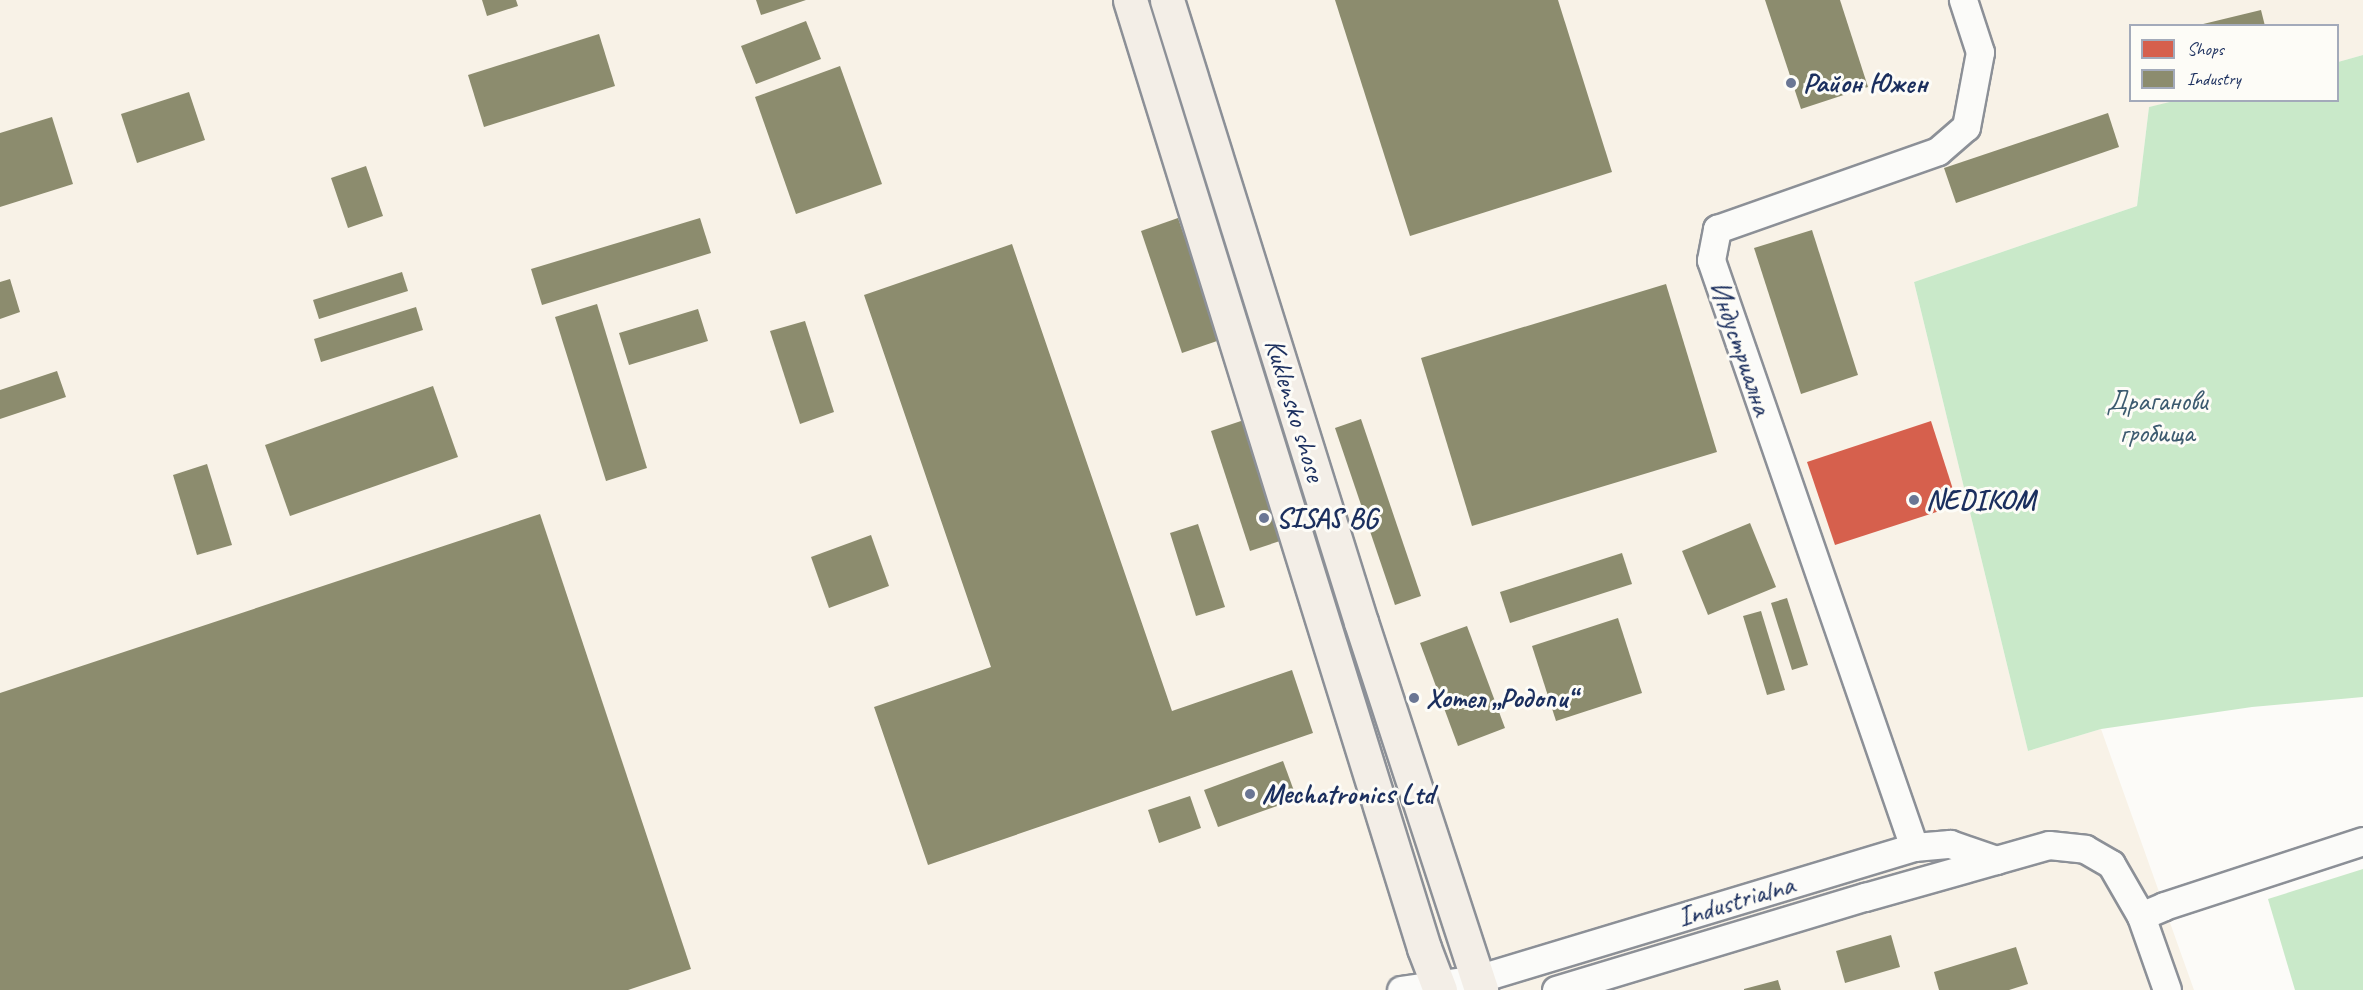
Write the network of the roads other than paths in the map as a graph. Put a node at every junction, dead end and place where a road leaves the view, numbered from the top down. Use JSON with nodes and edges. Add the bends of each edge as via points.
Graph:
{"nodes":[{"id":1,"x":1130,"y":0,"type":"edge"},
{"id":2,"x":1167,"y":0,"type":"edge"},
{"id":3,"x":1963,"y":0,"type":"edge"},
{"id":4,"x":2363,"y":841,"type":"edge"},
{"id":5,"x":1914,"y":847,"type":"junction"},
{"id":6,"x":1996,"y":860,"type":"junction"},
{"id":7,"x":2141,"y":916,"type":"junction"},
{"id":8,"x":1479,"y":984,"type":"edge"},
{"id":9,"x":1439,"y":987,"type":"edge"},
{"id":10,"x":1401,"y":990,"type":"edge"},
{"id":11,"x":1556,"y":990,"type":"edge"},
{"id":12,"x":2167,"y":990,"type":"edge"}],
"edges":[{"from":1,"to":9,"type":"main road","name":"Kuklensko shose"},
{"from":2,"to":8,"type":"main road","name":"Kuklensko shose","via":[[1361,622]]},
{"from":3,"to":5,"type":"street","name":"Индустриална","via":[[1980,52],[1966,127],[1938,151],[1717,229],[1711,260]]},
{"from":4,"to":7,"type":"street"},
{"from":5,"to":6,"type":"street","name":"Industrialna","via":[[1950,844]]},
{"from":5,"to":8,"type":"street","name":"Industrialna"},
{"from":6,"to":7,"type":"street","name":"Industrialna","via":[[2049,845],[2085,849],[2111,864]]},
{"from":6,"to":11,"type":"street","name":"Industrialna"},
{"from":7,"to":12,"type":"street","name":"Industrialna"},
{"from":8,"to":9,"type":"street","name":"Industrialna"},
{"from":9,"to":10,"type":"street","name":"Industrialna"}]}
